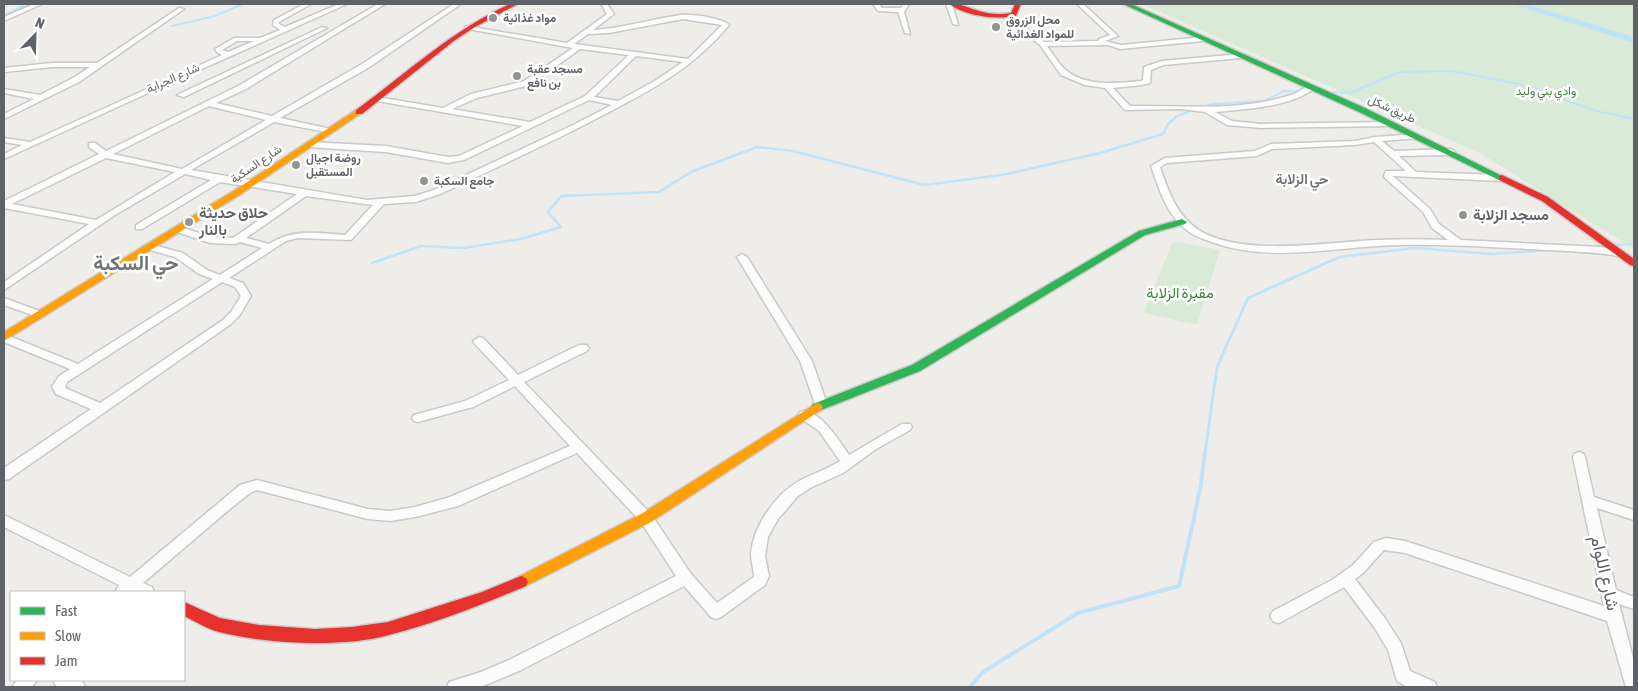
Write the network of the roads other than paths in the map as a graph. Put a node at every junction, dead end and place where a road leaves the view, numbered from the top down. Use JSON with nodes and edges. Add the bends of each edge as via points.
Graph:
{"nodes":[{"id":1,"x":39,"y":4,"type":"edge"},
{"id":2,"x":308,"y":4,"type":"edge"},
{"id":3,"x":344,"y":4,"type":"edge"},
{"id":4,"x":382,"y":4,"type":"edge"},
{"id":5,"x":458,"y":4,"type":"edge"},
{"id":6,"x":604,"y":4,"type":"edge"},
{"id":7,"x":876,"y":4,"type":"edge"},
{"id":8,"x":906,"y":4,"type":"edge"},
{"id":9,"x":950,"y":4,"type":"edge"},
{"id":10,"x":1018,"y":4,"type":"edge"},
{"id":11,"x":1080,"y":4,"type":"edge"},
{"id":12,"x":1126,"y":4,"type":"edge"},
{"id":13,"x":509,"y":5,"type":"edge"},
{"id":14,"x":181,"y":9,"type":"dead end"},
{"id":15,"x":901,"y":11,"type":"junction"},
{"id":16,"x":1007,"y":17,"type":"junction"},
{"id":17,"x":4,"y":19,"type":"edge"},
{"id":18,"x":297,"y":23,"type":"junction"},
{"id":19,"x":956,"y":24,"type":"dead end"},
{"id":20,"x":468,"y":27,"type":"junction"},
{"id":21,"x":324,"y":28,"type":"junction"},
{"id":22,"x":283,"y":29,"type":"junction"},
{"id":23,"x":336,"y":30,"type":"junction"},
{"id":24,"x":590,"y":32,"type":"junction"},
{"id":25,"x":908,"y":33,"type":"dead end"},
{"id":26,"x":1203,"y":39,"type":"junction"},
{"id":27,"x":1042,"y":44,"type":"junction"},
{"id":28,"x":1098,"y":44,"type":"junction"},
{"id":29,"x":568,"y":45,"type":"junction"},
{"id":30,"x":579,"y":47,"type":"junction"},
{"id":31,"x":634,"y":54,"type":"junction"},
{"id":32,"x":1241,"y":56,"type":"junction"},
{"id":33,"x":690,"y":61,"type":"junction"},
{"id":34,"x":99,"y":65,"type":"junction"},
{"id":35,"x":4,"y":70,"type":"edge"},
{"id":36,"x":1107,"y":86,"type":"junction"},
{"id":37,"x":1311,"y":87,"type":"junction"},
{"id":38,"x":4,"y":91,"type":"edge"},
{"id":39,"x":181,"y":95,"type":"dead end"},
{"id":40,"x":42,"y":98,"type":"junction"},
{"id":41,"x":588,"y":98,"type":"junction"},
{"id":42,"x":377,"y":99,"type":"junction"},
{"id":43,"x":209,"y":104,"type":"junction"},
{"id":44,"x":620,"y":104,"type":"junction"},
{"id":45,"x":446,"y":109,"type":"junction"},
{"id":46,"x":1207,"y":110,"type":"junction"},
{"id":47,"x":4,"y":117,"type":"edge"},
{"id":48,"x":273,"y":119,"type":"junction"},
{"id":49,"x":1390,"y":124,"type":"junction"},
{"id":50,"x":533,"y":125,"type":"junction"},
{"id":51,"x":328,"y":132,"type":"junction"},
{"id":52,"x":1417,"y":136,"type":"junction"},
{"id":53,"x":1375,"y":139,"type":"junction"},
{"id":54,"x":4,"y":140,"type":"edge"},
{"id":55,"x":29,"y":144,"type":"junction"},
{"id":56,"x":92,"y":145,"type":"dead end"},
{"id":57,"x":309,"y":145,"type":"junction"},
{"id":58,"x":1451,"y":152,"type":"junction"},
{"id":59,"x":1392,"y":154,"type":"junction"},
{"id":60,"x":106,"y":155,"type":"junction"},
{"id":61,"x":4,"y":157,"type":"edge"},
{"id":62,"x":182,"y":172,"type":"junction"},
{"id":63,"x":1413,"y":173,"type":"junction"},
{"id":64,"x":1501,"y":178,"type":"junction"},
{"id":65,"x":219,"y":179,"type":"junction"},
{"id":66,"x":252,"y":184,"type":"junction"},
{"id":67,"x":306,"y":192,"type":"junction"},
{"id":68,"x":380,"y":203,"type":"junction"},
{"id":69,"x":4,"y":204,"type":"edge"},
{"id":70,"x":1182,"y":222,"type":"junction"},
{"id":71,"x":98,"y":223,"type":"junction"},
{"id":72,"x":139,"y":227,"type":"dead end"},
{"id":73,"x":180,"y":230,"type":"junction"},
{"id":74,"x":238,"y":239,"type":"junction"},
{"id":75,"x":1460,"y":244,"type":"junction"},
{"id":76,"x":270,"y":247,"type":"junction"},
{"id":77,"x":153,"y":248,"type":"junction"},
{"id":78,"x":1618,"y":253,"type":"junction"},
{"id":79,"x":742,"y":257,"type":"dead end"},
{"id":80,"x":1634,"y":263,"type":"edge"},
{"id":81,"x":220,"y":279,"type":"junction"},
{"id":82,"x":4,"y":287,"type":"edge"},
{"id":83,"x":4,"y":301,"type":"edge"},
{"id":84,"x":40,"y":315,"type":"junction"},
{"id":85,"x":4,"y":337,"type":"edge"},
{"id":86,"x":479,"y":340,"type":"dead end"},
{"id":87,"x":584,"y":348,"type":"dead end"},
{"id":88,"x":78,"y":368,"type":"junction"},
{"id":89,"x":518,"y":381,"type":"junction"},
{"id":90,"x":821,"y":404,"type":"junction"},
{"id":91,"x":102,"y":409,"type":"junction"},
{"id":92,"x":804,"y":415,"type":"junction"},
{"id":93,"x":418,"y":418,"type":"dead end"},
{"id":94,"x":906,"y":427,"type":"dead end"},
{"id":95,"x":579,"y":447,"type":"junction"},
{"id":96,"x":1579,"y":457,"type":"dead end"},
{"id":97,"x":847,"y":462,"type":"junction"},
{"id":98,"x":4,"y":474,"type":"edge"},
{"id":99,"x":1588,"y":500,"type":"junction"},
{"id":100,"x":1634,"y":515,"type":"edge"},
{"id":101,"x":646,"y":518,"type":"junction"},
{"id":102,"x":4,"y":521,"type":"edge"},
{"id":103,"x":686,"y":578,"type":"junction"},
{"id":104,"x":1346,"y":578,"type":"junction"},
{"id":105,"x":126,"y":588,"type":"edge"},
{"id":106,"x":142,"y":591,"type":"edge"},
{"id":107,"x":1610,"y":595,"type":"junction"},
{"id":108,"x":1634,"y":603,"type":"edge"},
{"id":109,"x":185,"y":609,"type":"edge"},
{"id":110,"x":1278,"y":616,"type":"dead end"},
{"id":111,"x":1616,"y":617,"type":"junction"},
{"id":112,"x":63,"y":681,"type":"edge"},
{"id":113,"x":77,"y":687,"type":"edge"},
{"id":114,"x":455,"y":687,"type":"edge"},
{"id":115,"x":1429,"y":687,"type":"edge"},
{"id":116,"x":1634,"y":687,"type":"edge"}],
"edges":[{"from":1,"to":17,"type":"street"},
{"from":2,"to":22,"type":"street","via":[[276,21],[276,25]]},
{"from":3,"to":18,"type":"street","name":"شارع الجرابة"},
{"from":4,"to":23,"type":"street"},
{"from":5,"to":48,"type":"street","via":[[365,66]]},
{"from":6,"to":24,"type":"street","via":[[611,14]]},
{"from":7,"to":15,"type":"street","via":[[884,12]]},
{"from":8,"to":15,"type":"street"},
{"from":9,"to":16,"type":"main road","via":[[987,16]]},
{"from":9,"to":19,"type":"street"},
{"from":10,"to":16,"type":"main road","via":[[1017,12]]},
{"from":11,"to":28,"type":"street","via":[[1115,36]]},
{"from":12,"to":26,"type":"main road","name":"طريق شكل"},
{"from":13,"to":20,"type":"main road","name":"شارع السكبة"},
{"from":14,"to":34,"type":"street"},
{"from":15,"to":25,"type":"street"},
{"from":16,"to":27,"type":"street"},
{"from":18,"to":21,"type":"street"},
{"from":18,"to":22,"type":"street","name":"شارع الجرابة"},
{"from":20,"to":29,"type":"street"},
{"from":20,"to":42,"type":"main road","name":"شارع السكبة"},
{"from":21,"to":23,"type":"street"},
{"from":21,"to":39,"type":"street"},
{"from":22,"to":55,"type":"street","name":"شارع الجرابة"},
{"from":23,"to":43,"type":"street"},
{"from":24,"to":29,"type":"street"},
{"from":24,"to":33,"type":"street","via":[[609,32],[683,18],[725,23]]},
{"from":26,"to":28,"type":"street","via":[[1120,46]]},
{"from":26,"to":32,"type":"main road","name":"طريق شكل"},
{"from":27,"to":28,"type":"street"},
{"from":27,"to":36,"type":"street","via":[[1064,73],[1088,83]]},
{"from":29,"to":30,"type":"street"},
{"from":30,"to":31,"type":"street"},
{"from":30,"to":45,"type":"street","via":[[527,83],[474,96]]},
{"from":31,"to":33,"type":"street"},
{"from":31,"to":41,"type":"street"},
{"from":32,"to":36,"type":"street","via":[[1162,63],[1147,69],[1147,81]]},
{"from":32,"to":37,"type":"main road","name":"طريق شكل"},
{"from":33,"to":44,"type":"street"},
{"from":34,"to":35,"type":"street"},
{"from":34,"to":40,"type":"street"},
{"from":36,"to":46,"type":"street","via":[[1131,109],[1181,107]]},
{"from":37,"to":46,"type":"street","via":[[1296,96]]},
{"from":37,"to":49,"type":"main road","name":"طريق شكل"},
{"from":38,"to":40,"type":"street"},
{"from":40,"to":47,"type":"street"},
{"from":41,"to":44,"type":"street"},
{"from":41,"to":50,"type":"street"},
{"from":42,"to":45,"type":"street"},
{"from":42,"to":51,"type":"main road","name":"شارع السكبة"},
{"from":43,"to":48,"type":"street"},
{"from":43,"to":60,"type":"street"},
{"from":44,"to":68,"type":"street","via":[[437,192],[416,199]]},
{"from":45,"to":50,"type":"street"},
{"from":46,"to":49,"type":"street","via":[[1225,122],[1237,124]]},
{"from":48,"to":51,"type":"street"},
{"from":48,"to":62,"type":"street"},
{"from":49,"to":52,"type":"main road","name":"طريق شكل"},
{"from":50,"to":57,"type":"street","via":[[455,160],[386,149]]},
{"from":51,"to":57,"type":"main road","name":"شارع السكبة"},
{"from":52,"to":53,"type":"street"},
{"from":52,"to":58,"type":"main road","name":"طريق شكل"},
{"from":53,"to":59,"type":"street"},
{"from":53,"to":70,"type":"street","via":[[1355,144],[1271,147],[1257,153],[1160,163],[1155,166],[1162,185]]},
{"from":54,"to":55,"type":"street"},
{"from":55,"to":61,"type":"street","name":"شارع الجرابة"},
{"from":56,"to":60,"type":"street"},
{"from":57,"to":66,"type":"main road","name":"شارع السكبة"},
{"from":58,"to":59,"type":"street"},
{"from":58,"to":64,"type":"main road","name":"طريق شكل"},
{"from":59,"to":63,"type":"street"},
{"from":60,"to":62,"type":"street"},
{"from":60,"to":69,"type":"street"},
{"from":62,"to":65,"type":"street"},
{"from":62,"to":71,"type":"street"},
{"from":63,"to":64,"type":"street"},
{"from":63,"to":75,"type":"street","via":[[1390,173],[1388,176],[1427,211],[1435,226]]},
{"from":64,"to":78,"type":"main road","name":"طريق شكل","via":[[1556,205]]},
{"from":65,"to":66,"type":"street"},
{"from":65,"to":72,"type":"street"},
{"from":66,"to":67,"type":"street"},
{"from":66,"to":73,"type":"main road","name":"شارع السكبة"},
{"from":67,"to":68,"type":"street"},
{"from":67,"to":74,"type":"street"},
{"from":68,"to":76,"type":"street","via":[[348,238],[293,235]]},
{"from":69,"to":71,"type":"street"},
{"from":70,"to":75,"type":"street","via":[[1200,234],[1254,248],[1380,242]]},
{"from":70,"to":90,"type":"main road","via":[[1142,233],[916,368]]},
{"from":71,"to":82,"type":"street"},
{"from":73,"to":74,"type":"street","via":[[225,242]]},
{"from":73,"to":77,"type":"main road","name":"شارع السكبة"},
{"from":74,"to":76,"type":"street"},
{"from":75,"to":78,"type":"street"},
{"from":76,"to":81,"type":"street"},
{"from":77,"to":81,"type":"street","via":[[179,255],[203,272]]},
{"from":77,"to":84,"type":"main road","name":"شارع السكبة"},
{"from":78,"to":80,"type":"main road","name":"طريق شكل"},
{"from":79,"to":90,"type":"street","via":[[806,361]]},
{"from":81,"to":88,"type":"street"},
{"from":81,"to":91,"type":"street","via":[[239,285],[246,296],[235,314]]},
{"from":83,"to":84,"type":"street"},
{"from":84,"to":85,"type":"main road","name":"شارع السكبة"},
{"from":85,"to":88,"type":"street"},
{"from":86,"to":89,"type":"street"},
{"from":87,"to":89,"type":"street"},
{"from":88,"to":91,"type":"street","via":[[63,379],[58,387],[60,392]]},
{"from":89,"to":93,"type":"street","via":[[469,404]]},
{"from":89,"to":95,"type":"street"},
{"from":90,"to":92,"type":"main road"},
{"from":91,"to":98,"type":"street"},
{"from":92,"to":97,"type":"street","via":[[823,428]]},
{"from":92,"to":101,"type":"main road"},
{"from":94,"to":97,"type":"street"},
{"from":95,"to":101,"type":"street"},
{"from":95,"to":105,"type":"street","via":[[453,502],[390,516],[368,514],[257,485],[245,489]]},
{"from":96,"to":99,"type":"street","name":"شارع اللوام"},
{"from":97,"to":103,"type":"street","via":[[838,470],[799,488],[780,506],[762,537],[758,556],[762,576],[758,584],[716,612]]},
{"from":99,"to":100,"type":"street"},
{"from":99,"to":107,"type":"street","name":"شارع اللوام"},
{"from":101,"to":103,"type":"street"},
{"from":101,"to":109,"type":"main road","via":[[529,579],[388,629],[324,635],[259,632],[218,625]]},
{"from":102,"to":105,"type":"street"},
{"from":103,"to":114,"type":"street","via":[[515,665]]},
{"from":104,"to":110,"type":"street"},
{"from":104,"to":111,"type":"street","via":[[1374,549],[1386,544]]},
{"from":104,"to":115,"type":"street","via":[[1395,648],[1403,676]]},
{"from":105,"to":106,"type":"street"},
{"from":107,"to":108,"type":"street"},
{"from":107,"to":111,"type":"street","name":"شارع اللوام"},
{"from":111,"to":116,"type":"street","name":"شارع اللوام","via":[[1618,635]]},
{"from":112,"to":113,"type":"street"}]}
